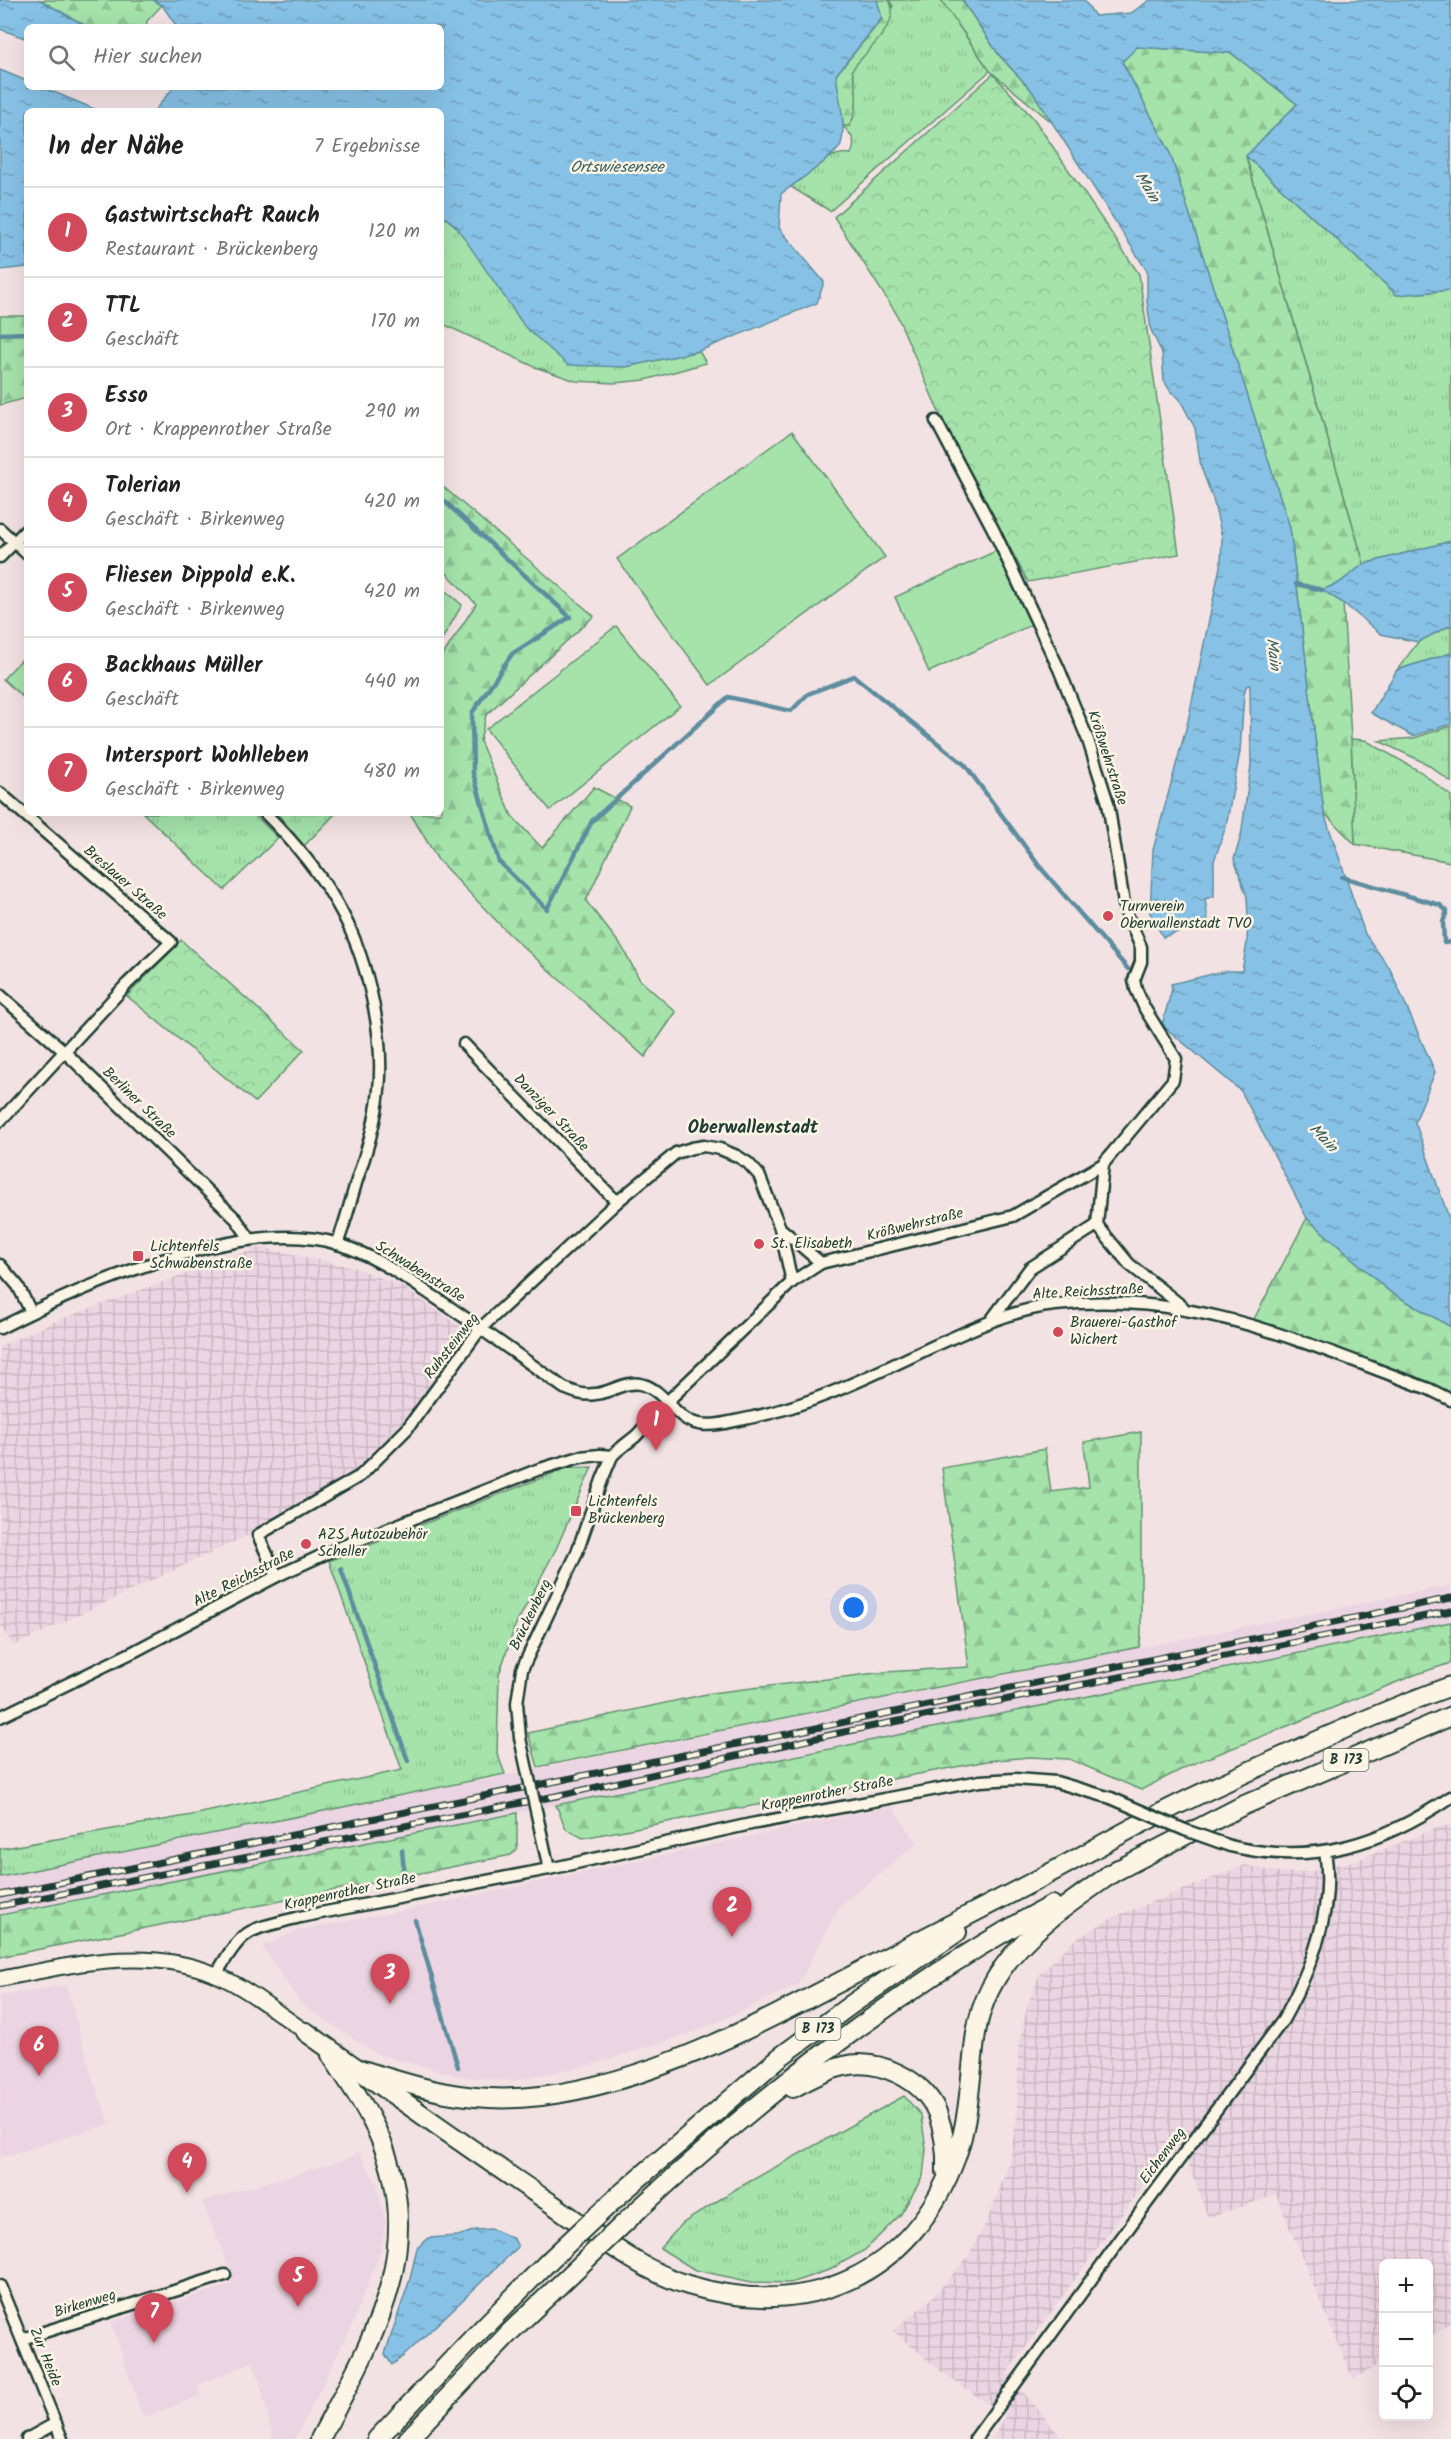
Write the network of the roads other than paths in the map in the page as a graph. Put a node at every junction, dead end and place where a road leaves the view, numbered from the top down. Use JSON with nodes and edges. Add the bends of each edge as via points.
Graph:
{"nodes":[{"id":1,"x":936,"y":422,"type":"dead end"},
{"id":2,"x":0,"y":529,"type":"edge"},
{"id":3,"x":24,"y":532,"type":"edge"},
{"id":4,"x":15,"y":540,"type":"junction"},
{"id":5,"x":24,"y":550,"type":"edge"},
{"id":6,"x":0,"y":556,"type":"edge"},
{"id":7,"x":0,"y":793,"type":"edge"},
{"id":8,"x":24,"y":814,"type":"edge"},
{"id":9,"x":26,"y":816,"type":"edge"},
{"id":10,"x":268,"y":816,"type":"edge"},
{"id":11,"x":0,"y":995,"type":"edge"},
{"id":12,"x":464,"y":1044,"type":"dead end"},
{"id":13,"x":65,"y":1052,"type":"junction"},
{"id":14,"x":0,"y":1120,"type":"edge"},
{"id":15,"x":1103,"y":1164,"type":"junction"},
{"id":16,"x":617,"y":1202,"type":"junction"},
{"id":17,"x":1097,"y":1226,"type":"junction"},
{"id":18,"x":780,"y":1228,"type":"junction"},
{"id":19,"x":250,"y":1239,"type":"junction"},
{"id":20,"x":337,"y":1244,"type":"junction"},
{"id":21,"x":821,"y":1263,"type":"junction"},
{"id":22,"x":0,"y":1265,"type":"edge"},
{"id":23,"x":792,"y":1282,"type":"junction"},
{"id":24,"x":1185,"y":1309,"type":"junction"},
{"id":25,"x":31,"y":1312,"type":"junction"},
{"id":26,"x":992,"y":1319,"type":"junction"},
{"id":27,"x":0,"y":1328,"type":"edge"},
{"id":28,"x":481,"y":1328,"type":"junction"},
{"id":29,"x":1451,"y":1400,"type":"edge"},
{"id":30,"x":667,"y":1402,"type":"junction"},
{"id":31,"x":612,"y":1456,"type":"junction"},
{"id":32,"x":277,"y":1576,"type":"junction"},
{"id":33,"x":1451,"y":1686,"type":"edge"},
{"id":34,"x":1451,"y":1716,"type":"edge"},
{"id":35,"x":0,"y":1717,"type":"edge"},
{"id":36,"x":1451,"y":1797,"type":"edge"},
{"id":37,"x":1325,"y":1851,"type":"junction"},
{"id":38,"x":549,"y":1869,"type":"junction"},
{"id":39,"x":1118,"y":1869,"type":"junction"},
{"id":40,"x":1034,"y":1882,"type":"junction"},
{"id":41,"x":216,"y":1975,"type":"junction"},
{"id":42,"x":0,"y":1979,"type":"edge"},
{"id":43,"x":306,"y":2032,"type":"joint"},
{"id":44,"x":325,"y":2046,"type":"junction"},
{"id":45,"x":353,"y":2067,"type":"junction"},
{"id":46,"x":756,"y":2107,"type":"junction"},
{"id":47,"x":945,"y":2181,"type":"junction"},
{"id":48,"x":225,"y":2275,"type":"dead end"},
{"id":49,"x":0,"y":2286,"type":"edge"},
{"id":50,"x":22,"y":2339,"type":"junction"},
{"id":51,"x":56,"y":2423,"type":"junction"},
{"id":52,"x":27,"y":2439,"type":"edge"},
{"id":53,"x":62,"y":2439,"type":"edge"},
{"id":54,"x":320,"y":2439,"type":"edge"},
{"id":55,"x":377,"y":2439,"type":"edge"},
{"id":56,"x":408,"y":2439,"type":"edge"},
{"id":57,"x":975,"y":2439,"type":"edge"}],
"edges":[{"from":1,"to":15,"type":"street","name":"Krößwehrstraße","via":[[977,495],[1088,740],[1108,803],[1125,910],[1141,947],[1141,962],[1134,980],[1136,989],[1176,1059],[1173,1080]]},
{"from":2,"to":4,"type":"street"},
{"from":3,"to":4,"type":"street"},
{"from":4,"to":5,"type":"street"},
{"from":4,"to":6,"type":"street"},
{"from":7,"to":8,"type":"street","name":"Breslauer Straße"},
{"from":9,"to":13,"type":"street","name":"Breslauer Straße","via":[[171,942]]},
{"from":10,"to":20,"type":"street","via":[[338,904],[364,966],[373,1000],[379,1090],[368,1150]]},
{"from":11,"to":13,"type":"street","name":"Berliner Straße"},
{"from":12,"to":16,"type":"street","name":"Danziger Straße"},
{"from":13,"to":14,"type":"street"},
{"from":13,"to":19,"type":"street","name":"Berliner Straße","via":[[236,1219]]},
{"from":15,"to":17,"type":"street"},
{"from":15,"to":21,"type":"street","name":"Krößwehrstraße","via":[[1013,1216]]},
{"from":16,"to":18,"type":"street","name":"Ruhsteinweg","via":[[676,1154],[704,1146],[737,1156],[759,1175]]},
{"from":16,"to":28,"type":"street","name":"Ruhsteinweg"},
{"from":17,"to":24,"type":"street","via":[[1129,1264]]},
{"from":17,"to":26,"type":"street","via":[[1030,1268]]},
{"from":18,"to":21,"type":"street"},
{"from":18,"to":23,"type":"street"},
{"from":19,"to":20,"type":"street","name":"Schwabenstraße","via":[[293,1236]]},
{"from":19,"to":25,"type":"street","name":"Schwabenstraße","via":[[147,1266]]},
{"from":20,"to":28,"type":"street","name":"Schwabenstraße","via":[[400,1274]]},
{"from":21,"to":23,"type":"street","name":"Krößwehrstraße"},
{"from":22,"to":25,"type":"street","via":[[18,1286]]},
{"from":23,"to":30,"type":"street","name":"Krößwehrstraße"},
{"from":24,"to":26,"type":"street","name":"Alte Reichsstraße","via":[[1125,1302],[1056,1305]]},
{"from":24,"to":29,"type":"street","name":"Alte Reichsstraße","via":[[1245,1322]]},
{"from":25,"to":27,"type":"street","name":"Schwabenstraße"},
{"from":26,"to":30,"type":"street","name":"Alte Reichsstraße","via":[[859,1381],[777,1413],[697,1424]]},
{"from":28,"to":30,"type":"street","name":"Schwabenstraße","via":[[564,1388],[579,1394],[596,1395],[623,1385],[643,1384]]},
{"from":28,"to":32,"type":"street","name":"Ruhsteinweg","via":[[407,1429],[360,1476],[258,1535]]},
{"from":30,"to":31,"type":"street"},
{"from":31,"to":32,"type":"street","name":"Alte Reichsstraße","via":[[580,1457],[537,1470]]},
{"from":31,"to":38,"type":"street","name":"Brückenberg","bridge":true,"via":[[576,1555],[522,1669],[517,1703],[520,1738]]},
{"from":32,"to":35,"type":"street","name":"Alte Reichsstraße"},
{"from":33,"to":40,"type":"highway","number":"B 173","via":[[1337,1731],[1248,1772],[1145,1821]]},
{"from":34,"to":39,"type":"highway","number":"B 173","via":[[1242,1806]]},
{"from":36,"to":37,"type":"street","name":"Krappenrother Straße","via":[[1396,1830]]},
{"from":37,"to":38,"type":"street","name":"Krappenrother Straße","bridge":true,"via":[[1250,1850],[1185,1830],[1111,1798],[1056,1782],[1014,1779],[980,1781],[751,1824]]},
{"from":37,"to":57,"type":"street","name":"Eichenweg","via":[[1328,1869],[1323,1921],[1301,1988],[1283,2020]]},
{"from":38,"to":41,"type":"street","name":"Krappenrother Straße","via":[[310,1915],[252,1930],[237,1941]]},
{"from":39,"to":46,"type":"highway","number":"B 173","via":[[950,1966],[838,2040]]},
{"from":39,"to":47,"type":"highway","via":[[1041,1924],[1006,1961],[988,1995],[977,2029],[962,2139]]},
{"from":40,"to":45,"type":"highway","via":[[729,2037],[676,2060],[595,2086],[542,2096],[470,2098]]},
{"from":40,"to":55,"type":"highway","number":"B 173","bridge":true,"via":[[780,2057],[618,2196],[549,2261]]},
{"from":41,"to":42,"type":"street","via":[[178,1963],[134,1959]]},
{"from":41,"to":43,"type":"street"},
{"from":43,"to":44,"type":"highway"},
{"from":44,"to":45,"type":"highway"},
{"from":44,"to":54,"type":"highway","via":[[380,2138],[395,2186],[400,2231],[386,2300],[364,2354]]},
{"from":45,"to":47,"type":"highway","via":[[631,2258],[686,2284],[735,2296],[782,2298],[823,2291],[855,2278],[909,2237]]},
{"from":46,"to":47,"type":"highway","via":[[844,2066],[865,2064],[896,2072],[920,2089],[936,2110],[944,2134]]},
{"from":46,"to":56,"type":"highway","number":"B 173","bridge":true,"via":[[701,2152],[511,2331]]},
{"from":48,"to":50,"type":"street","name":"Birkenweg"},
{"from":49,"to":50,"type":"street","name":"Zur Heide"},
{"from":50,"to":51,"type":"street","name":"Zur Heide"},
{"from":51,"to":52,"type":"street"},
{"from":51,"to":53,"type":"street","name":"Zur Heide"}]}
